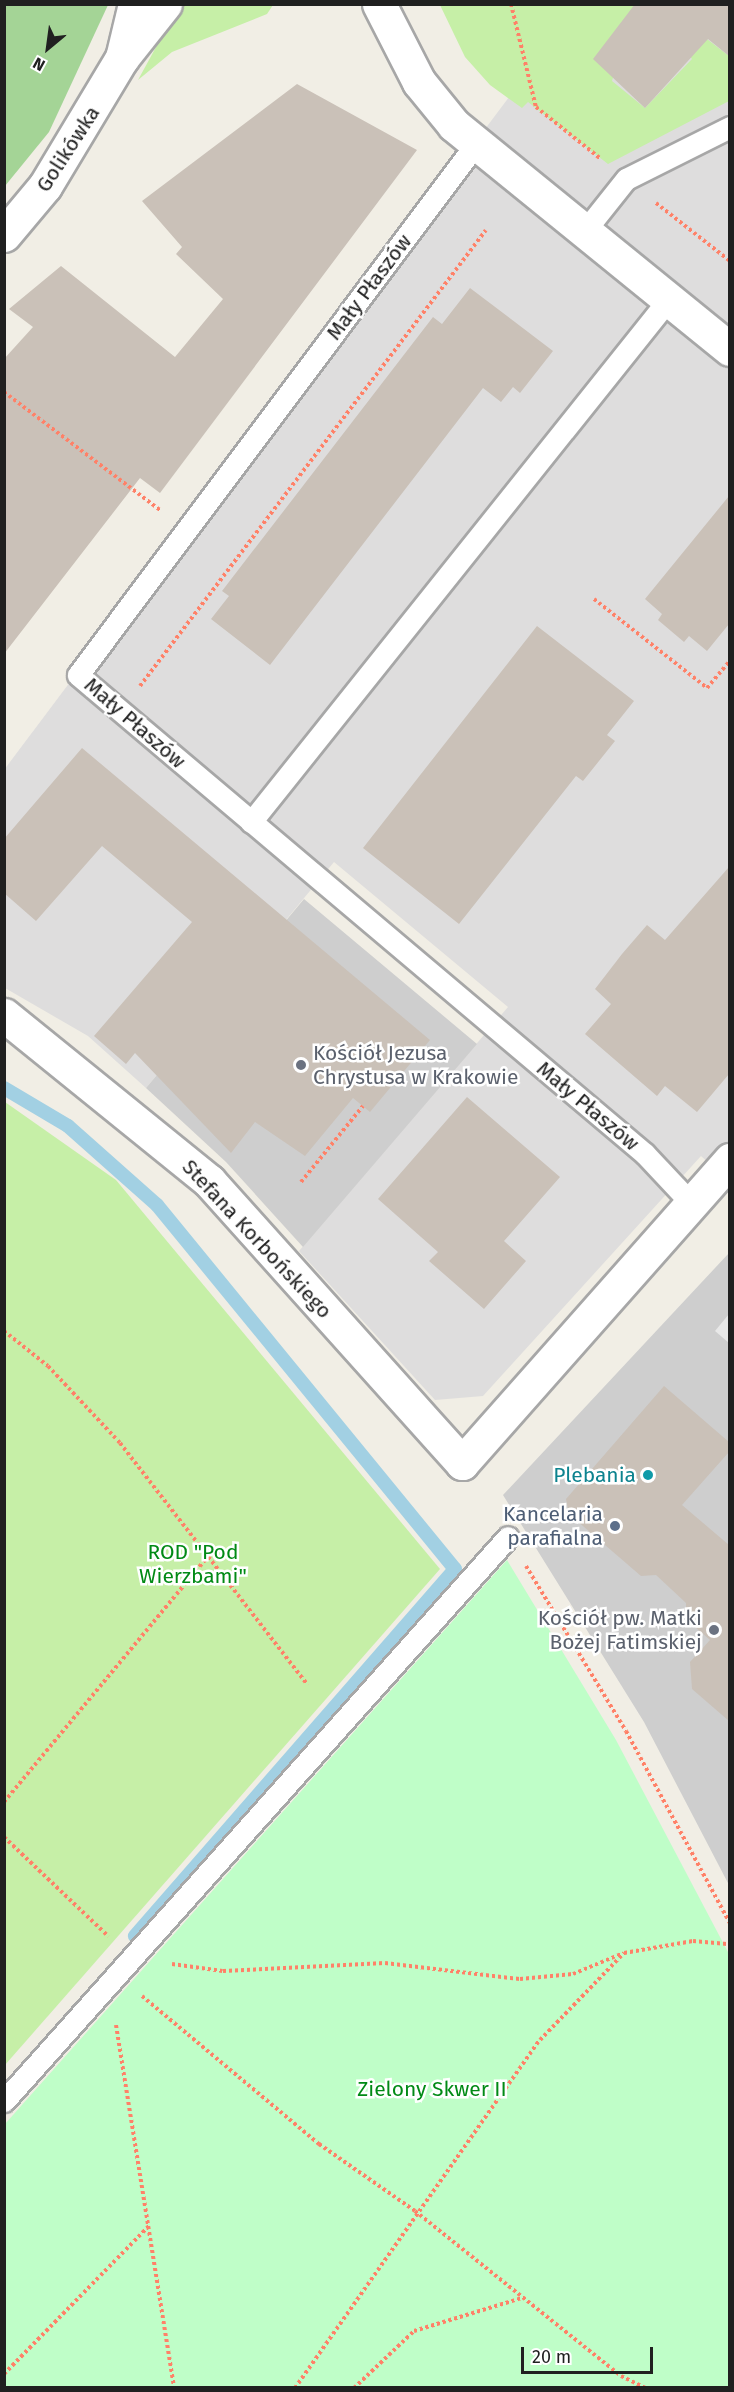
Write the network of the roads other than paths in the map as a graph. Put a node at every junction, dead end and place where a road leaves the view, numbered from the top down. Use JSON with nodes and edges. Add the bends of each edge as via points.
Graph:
{"nodes":[{"id":1,"x":135,"y":4,"type":"edge"},
{"id":2,"x":165,"y":4,"type":"edge"},
{"id":3,"x":379,"y":4,"type":"edge"},
{"id":4,"x":123,"y":58,"type":"junction"},
{"id":5,"x":729,"y":128,"type":"edge"},
{"id":6,"x":475,"y":145,"type":"junction"},
{"id":7,"x":583,"y":232,"type":"junction"},
{"id":8,"x":4,"y":235,"type":"edge"},
{"id":9,"x":668,"y":300,"type":"junction"},
{"id":10,"x":729,"y":349,"type":"edge"},
{"id":11,"x":251,"y":822,"type":"junction"},
{"id":12,"x":4,"y":1014,"type":"edge"},
{"id":13,"x":729,"y":1160,"type":"edge"},
{"id":14,"x":691,"y":1203,"type":"junction"},
{"id":15,"x":508,"y":1537,"type":"road end"},
{"id":16,"x":4,"y":2101,"type":"edge"}],
"edges":[{"from":1,"to":4,"type":"street","name":"Golikówka"},
{"from":2,"to":4,"type":"street","name":"Golikówka"},
{"from":3,"to":6,"type":"street","via":[[419,82]]},
{"from":4,"to":8,"type":"street","name":"Golikówka","via":[[77,140]]},
{"from":5,"to":7,"type":"lane","via":[[626,179]]},
{"from":6,"to":7,"type":"street"},
{"from":6,"to":11,"type":"lane","name":"Mały Płaszów","via":[[78,675]]},
{"from":7,"to":9,"type":"street"},
{"from":9,"to":10,"type":"street"},
{"from":9,"to":11,"type":"lane"},
{"from":11,"to":14,"type":"lane","name":"Mały Płaszów","via":[[645,1154]]},
{"from":12,"to":14,"type":"street","name":"Stefana Korbońskiego","via":[[209,1181],[462,1463]]},
{"from":13,"to":14,"type":"street"},
{"from":15,"to":16,"type":"lane"}]}
